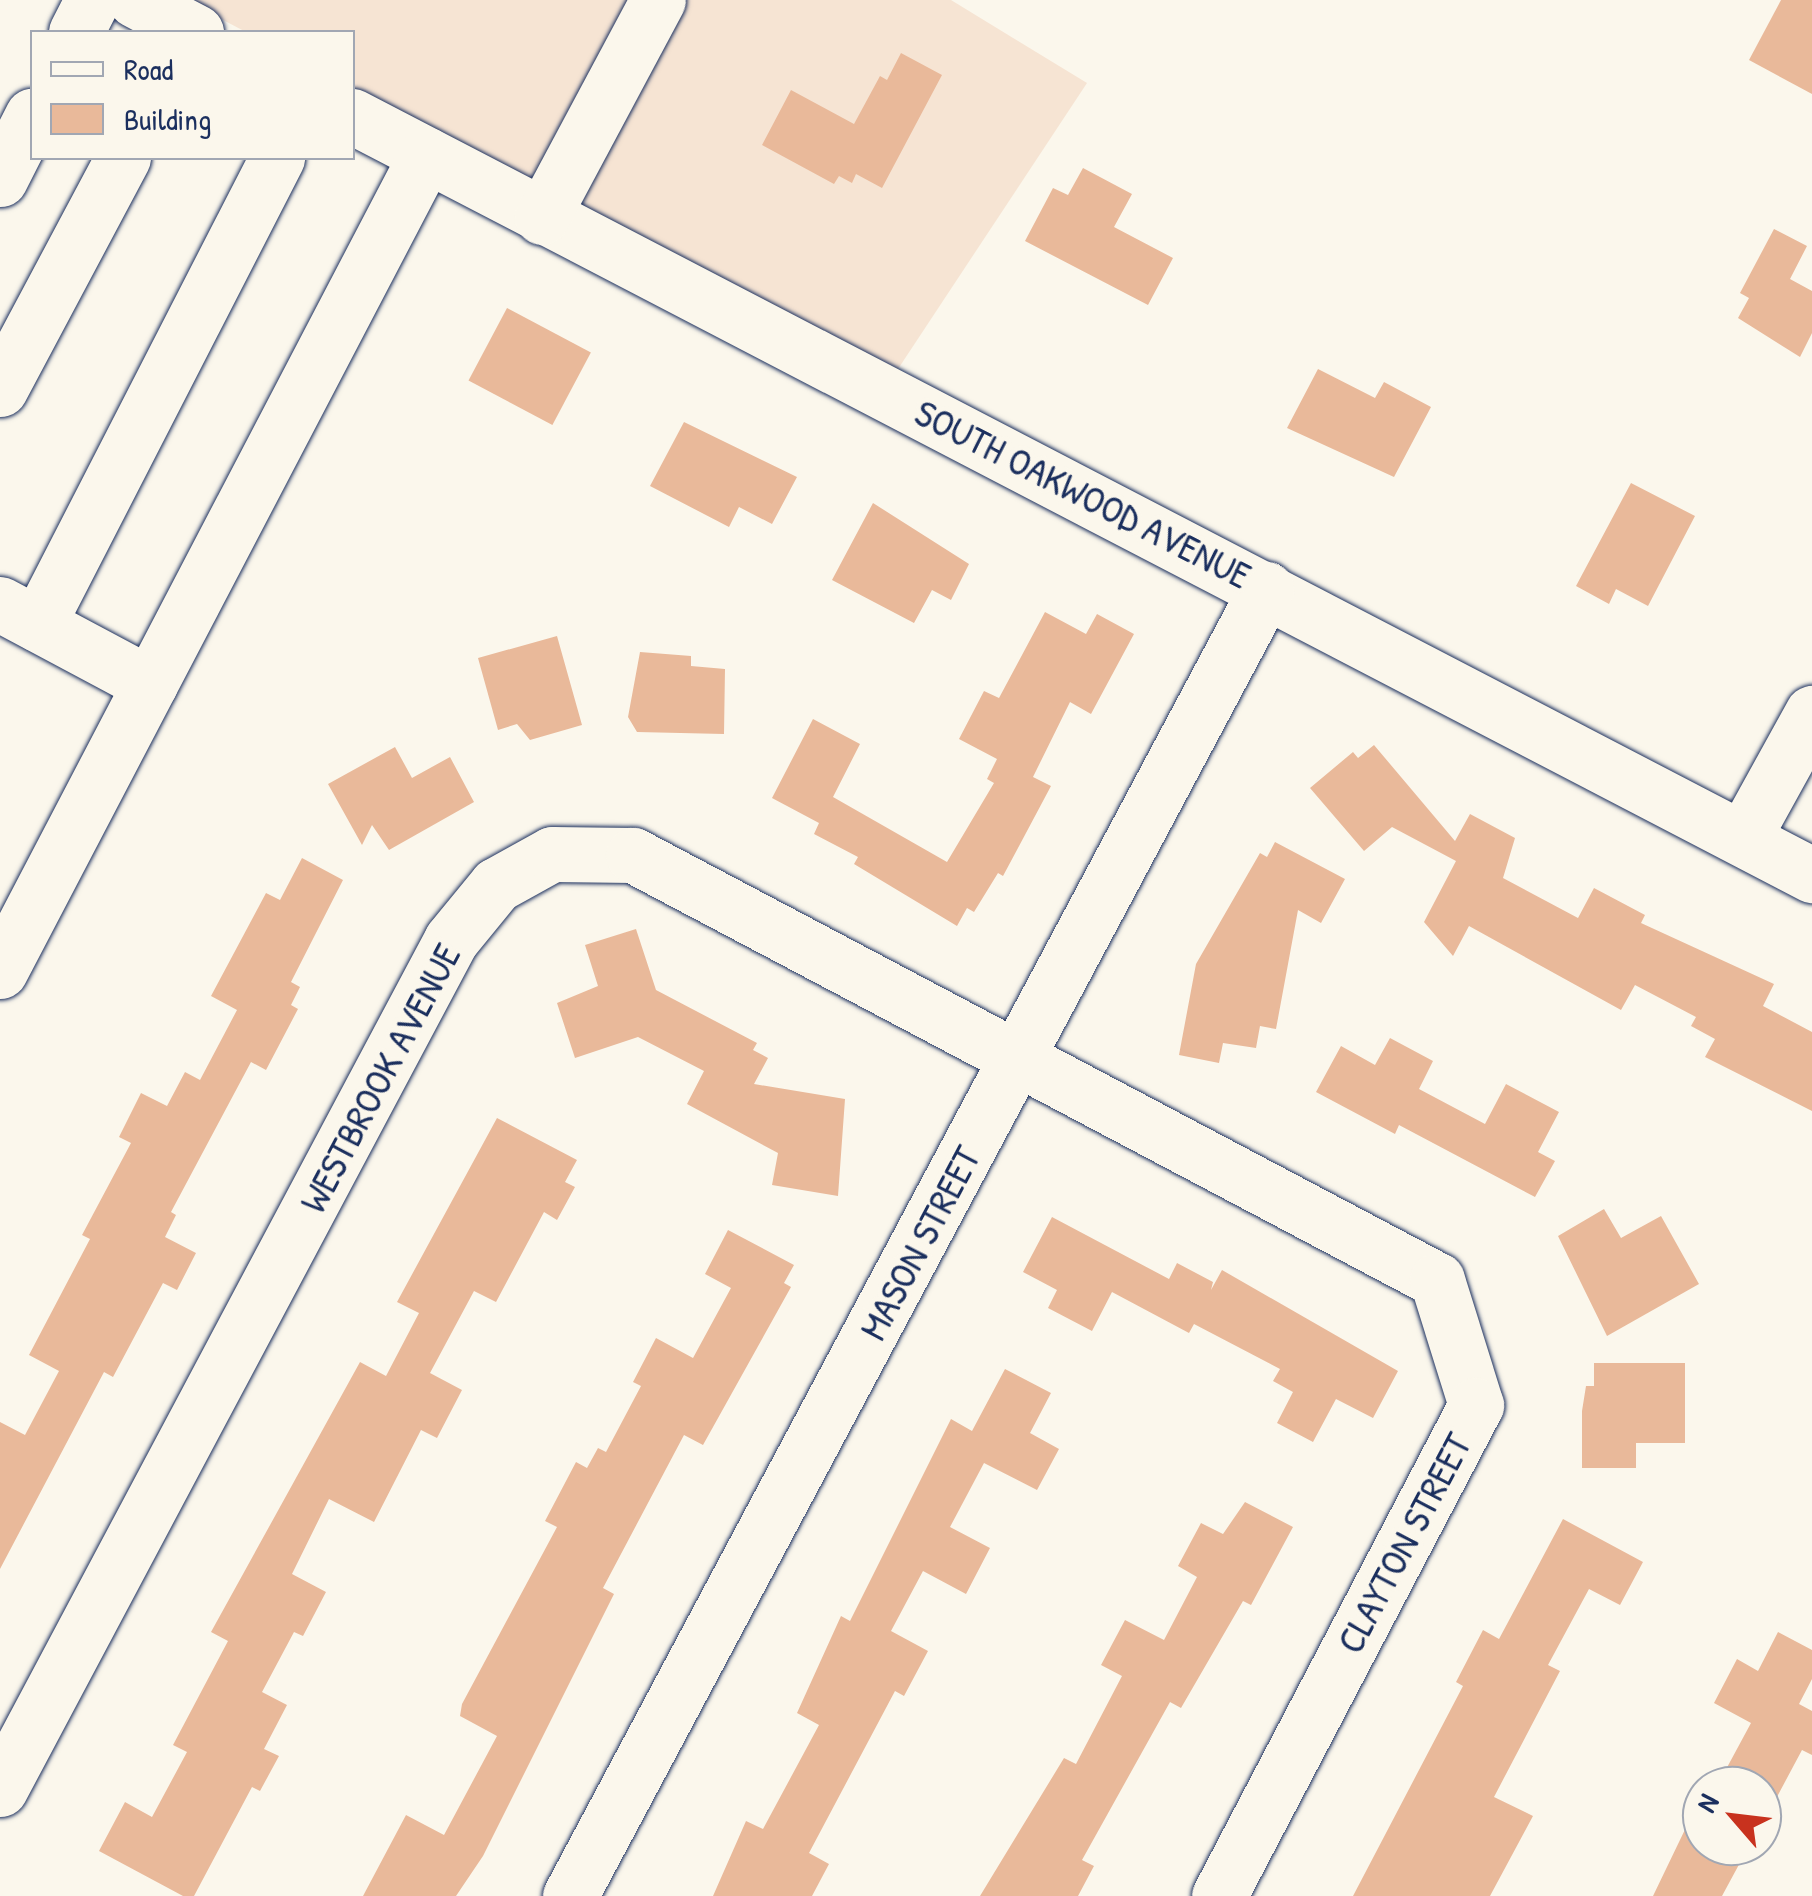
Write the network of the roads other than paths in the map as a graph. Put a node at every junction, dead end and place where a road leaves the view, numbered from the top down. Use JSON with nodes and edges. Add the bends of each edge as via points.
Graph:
{"nodes":[{"id":1,"x":92,"y":0,"type":"edge"},
{"id":2,"x":135,"y":0,"type":"edge"},
{"id":3,"x":658,"y":0,"type":"edge"},
{"id":4,"x":77,"y":30,"type":"edge"},
{"id":5,"x":188,"y":30,"type":"edge"},
{"id":6,"x":355,"y":118,"type":"edge"},
{"id":7,"x":30,"y":120,"type":"edge"},
{"id":8,"x":426,"y":155,"type":"junction"},
{"id":9,"x":122,"y":160,"type":"edge"},
{"id":10,"x":276,"y":160,"type":"edge"},
{"id":11,"x":0,"y":179,"type":"edge"},
{"id":12,"x":542,"y":216,"type":"junction"},
{"id":13,"x":0,"y":389,"type":"edge"},
{"id":14,"x":1266,"y":588,"type":"junction"},
{"id":15,"x":19,"y":614,"type":"edge"},
{"id":16,"x":150,"y":684,"type":"junction"},
{"id":17,"x":1812,"y":713,"type":"edge"},
{"id":18,"x":1743,"y":838,"type":"junction"},
{"id":19,"x":1812,"y":875,"type":"edge"},
{"id":20,"x":0,"y":971,"type":"edge"},
{"id":21,"x":1020,"y":1058,"type":"junction"},
{"id":22,"x":0,"y":1790,"type":"edge"},
{"id":23,"x":570,"y":1896,"type":"edge"},
{"id":24,"x":1219,"y":1896,"type":"edge"}],
"edges":[{"from":1,"to":4,"type":"street"},
{"from":2,"to":5,"type":"street"},
{"from":3,"to":12,"type":"street"},
{"from":6,"to":8,"type":"street","name":"SOUTH OAKWOOD AVENUE"},
{"from":7,"to":11,"type":"street"},
{"from":8,"to":12,"type":"street","name":"SOUTH OAKWOOD AVENUE"},
{"from":8,"to":16,"type":"street"},
{"from":9,"to":13,"type":"street"},
{"from":10,"to":15,"type":"street"},
{"from":12,"to":14,"type":"street","name":"SOUTH OAKWOOD AVENUE"},
{"from":14,"to":18,"type":"street","name":"SOUTH OAKWOOD AVENUE"},
{"from":14,"to":21,"type":"street","name":"MASON STREET"},
{"from":15,"to":16,"type":"street"},
{"from":16,"to":20,"type":"street"},
{"from":17,"to":18,"type":"street"},
{"from":18,"to":19,"type":"street","name":"SOUTH OAKWOOD AVENUE"},
{"from":21,"to":22,"type":"street","name":"WESTBROOK AVENUE","via":[[633,855],[552,854],[496,885],[451,940]]},
{"from":21,"to":23,"type":"street","name":"MASON STREET"},
{"from":21,"to":24,"type":"street","name":"CLAYTON STREET","via":[[1437,1280],[1476,1405]]}]}
